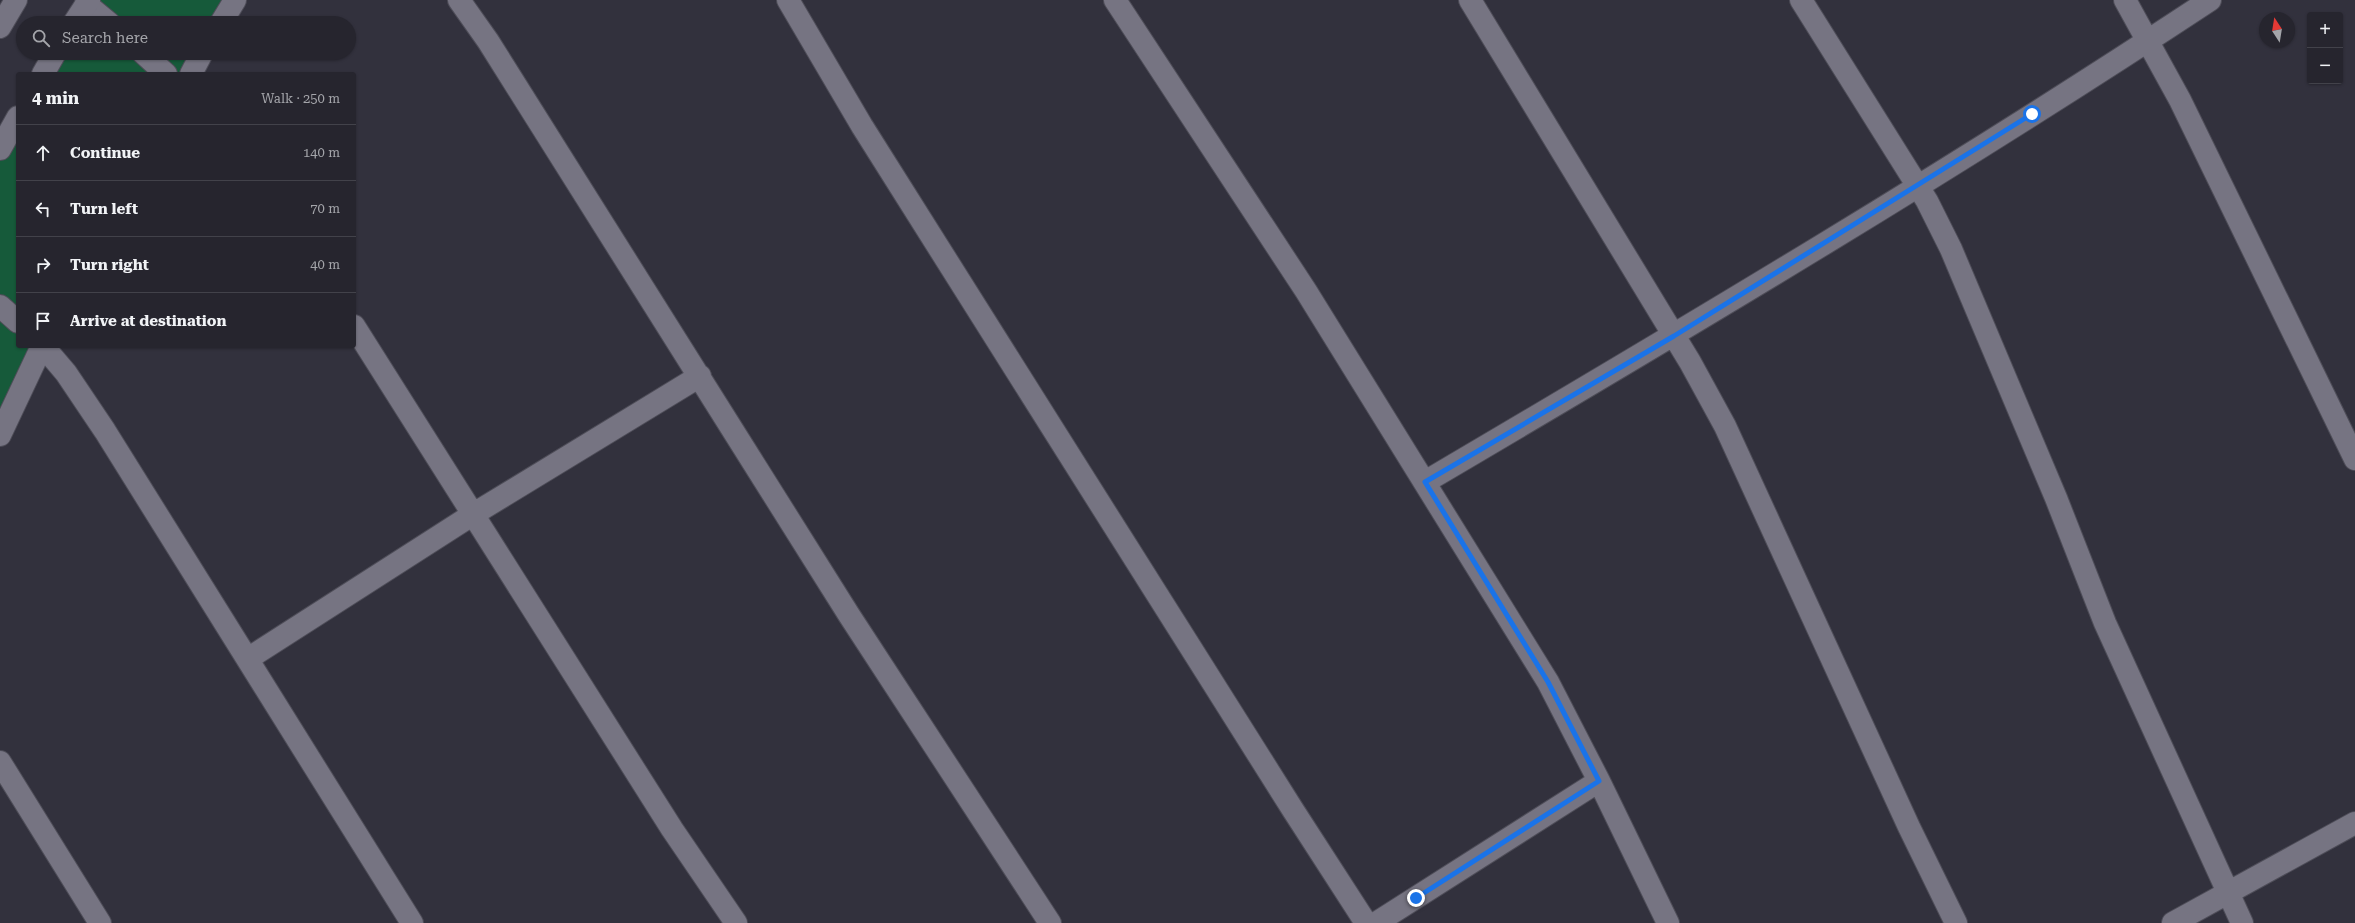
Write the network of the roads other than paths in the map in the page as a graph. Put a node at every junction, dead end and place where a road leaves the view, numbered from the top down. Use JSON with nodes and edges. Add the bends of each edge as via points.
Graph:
{"nodes":[{"id":1,"x":16,"y":0,"type":"edge"},
{"id":2,"x":235,"y":0,"type":"edge"},
{"id":3,"x":459,"y":0,"type":"edge"},
{"id":4,"x":788,"y":0,"type":"edge"},
{"id":5,"x":1470,"y":0,"type":"edge"},
{"id":6,"x":1801,"y":0,"type":"edge"},
{"id":7,"x":2125,"y":0,"type":"edge"},
{"id":8,"x":2210,"y":0,"type":"edge"},
{"id":9,"x":87,"y":2,"type":"edge"},
{"id":10,"x":1119,"y":2,"type":"edge"},
{"id":11,"x":78,"y":16,"type":"edge"},
{"id":12,"x":102,"y":16,"type":"edge"},
{"id":13,"x":225,"y":16,"type":"edge"},
{"id":14,"x":0,"y":27,"type":"edge"},
{"id":15,"x":2148,"y":41,"type":"junction"},
{"id":16,"x":51,"y":60,"type":"edge"},
{"id":17,"x":151,"y":60,"type":"edge"},
{"id":18,"x":198,"y":60,"type":"edge"},
{"id":19,"x":44,"y":72,"type":"edge"},
{"id":20,"x":164,"y":72,"type":"edge"},
{"id":21,"x":192,"y":72,"type":"edge"},
{"id":22,"x":16,"y":121,"type":"edge"},
{"id":23,"x":0,"y":149,"type":"edge"},
{"id":24,"x":1917,"y":186,"type":"junction"},
{"id":25,"x":0,"y":306,"type":"edge"},
{"id":26,"x":16,"y":320,"type":"edge"},
{"id":27,"x":356,"y":329,"type":"edge"},
{"id":28,"x":1674,"y":336,"type":"junction"},
{"id":29,"x":42,"y":348,"type":"edge"},
{"id":30,"x":45,"y":348,"type":"edge"},
{"id":31,"x":700,"y":376,"type":"junction"},
{"id":32,"x":0,"y":435,"type":"edge"},
{"id":33,"x":2355,"y":459,"type":"edge"},
{"id":34,"x":1425,"y":482,"type":"junction"},
{"id":35,"x":472,"y":515,"type":"junction"},
{"id":36,"x":249,"y":658,"type":"junction"},
{"id":37,"x":0,"y":762,"type":"edge"},
{"id":38,"x":1599,"y":781,"type":"junction"},
{"id":39,"x":2355,"y":823,"type":"edge"},
{"id":40,"x":2228,"y":892,"type":"junction"},
{"id":41,"x":100,"y":923,"type":"edge"},
{"id":42,"x":412,"y":923,"type":"edge"},
{"id":43,"x":736,"y":923,"type":"edge"},
{"id":44,"x":1050,"y":923,"type":"edge"},
{"id":45,"x":1366,"y":923,"type":"edge"},
{"id":46,"x":1376,"y":923,"type":"edge"},
{"id":47,"x":1668,"y":923,"type":"edge"},
{"id":48,"x":1956,"y":923,"type":"edge"},
{"id":49,"x":2173,"y":923,"type":"edge"},
{"id":50,"x":2242,"y":923,"type":"edge"}],
"edges":[{"from":1,"to":14,"type":"street"},
{"from":2,"to":13,"type":"street"},
{"from":3,"to":31,"type":"street","via":[[488,41]]},
{"from":4,"to":45,"type":"street","via":[[862,126],[1288,804]]},
{"from":5,"to":28,"type":"street"},
{"from":6,"to":24,"type":"street"},
{"from":7,"to":15,"type":"street"},
{"from":8,"to":15,"type":"street"},
{"from":9,"to":11,"type":"street"},
{"from":9,"to":12,"type":"street"},
{"from":10,"to":34,"type":"street"},
{"from":15,"to":24,"type":"street"},
{"from":15,"to":33,"type":"street","via":[[2180,100]]},
{"from":16,"to":19,"type":"street"},
{"from":17,"to":20,"type":"street"},
{"from":18,"to":21,"type":"street"},
{"from":22,"to":23,"type":"street"},
{"from":24,"to":28,"type":"street"},
{"from":24,"to":40,"type":"street","via":[[1951,249],[2053,491],[2105,623]]},
{"from":25,"to":26,"type":"street"},
{"from":27,"to":35,"type":"street"},
{"from":28,"to":34,"type":"street"},
{"from":28,"to":48,"type":"street","via":[[1724,426]]},
{"from":29,"to":32,"type":"street"},
{"from":30,"to":36,"type":"street","via":[[66,373],[105,431]]},
{"from":31,"to":35,"type":"street"},
{"from":31,"to":44,"type":"street","via":[[854,622]]},
{"from":34,"to":38,"type":"street","via":[[1548,682]]},
{"from":35,"to":36,"type":"street"},
{"from":35,"to":43,"type":"street","via":[[672,829]]},
{"from":36,"to":42,"type":"street"},
{"from":37,"to":41,"type":"street"},
{"from":38,"to":46,"type":"street"},
{"from":38,"to":47,"type":"street"},
{"from":39,"to":40,"type":"street"},
{"from":40,"to":49,"type":"street"},
{"from":40,"to":50,"type":"street"}]}
